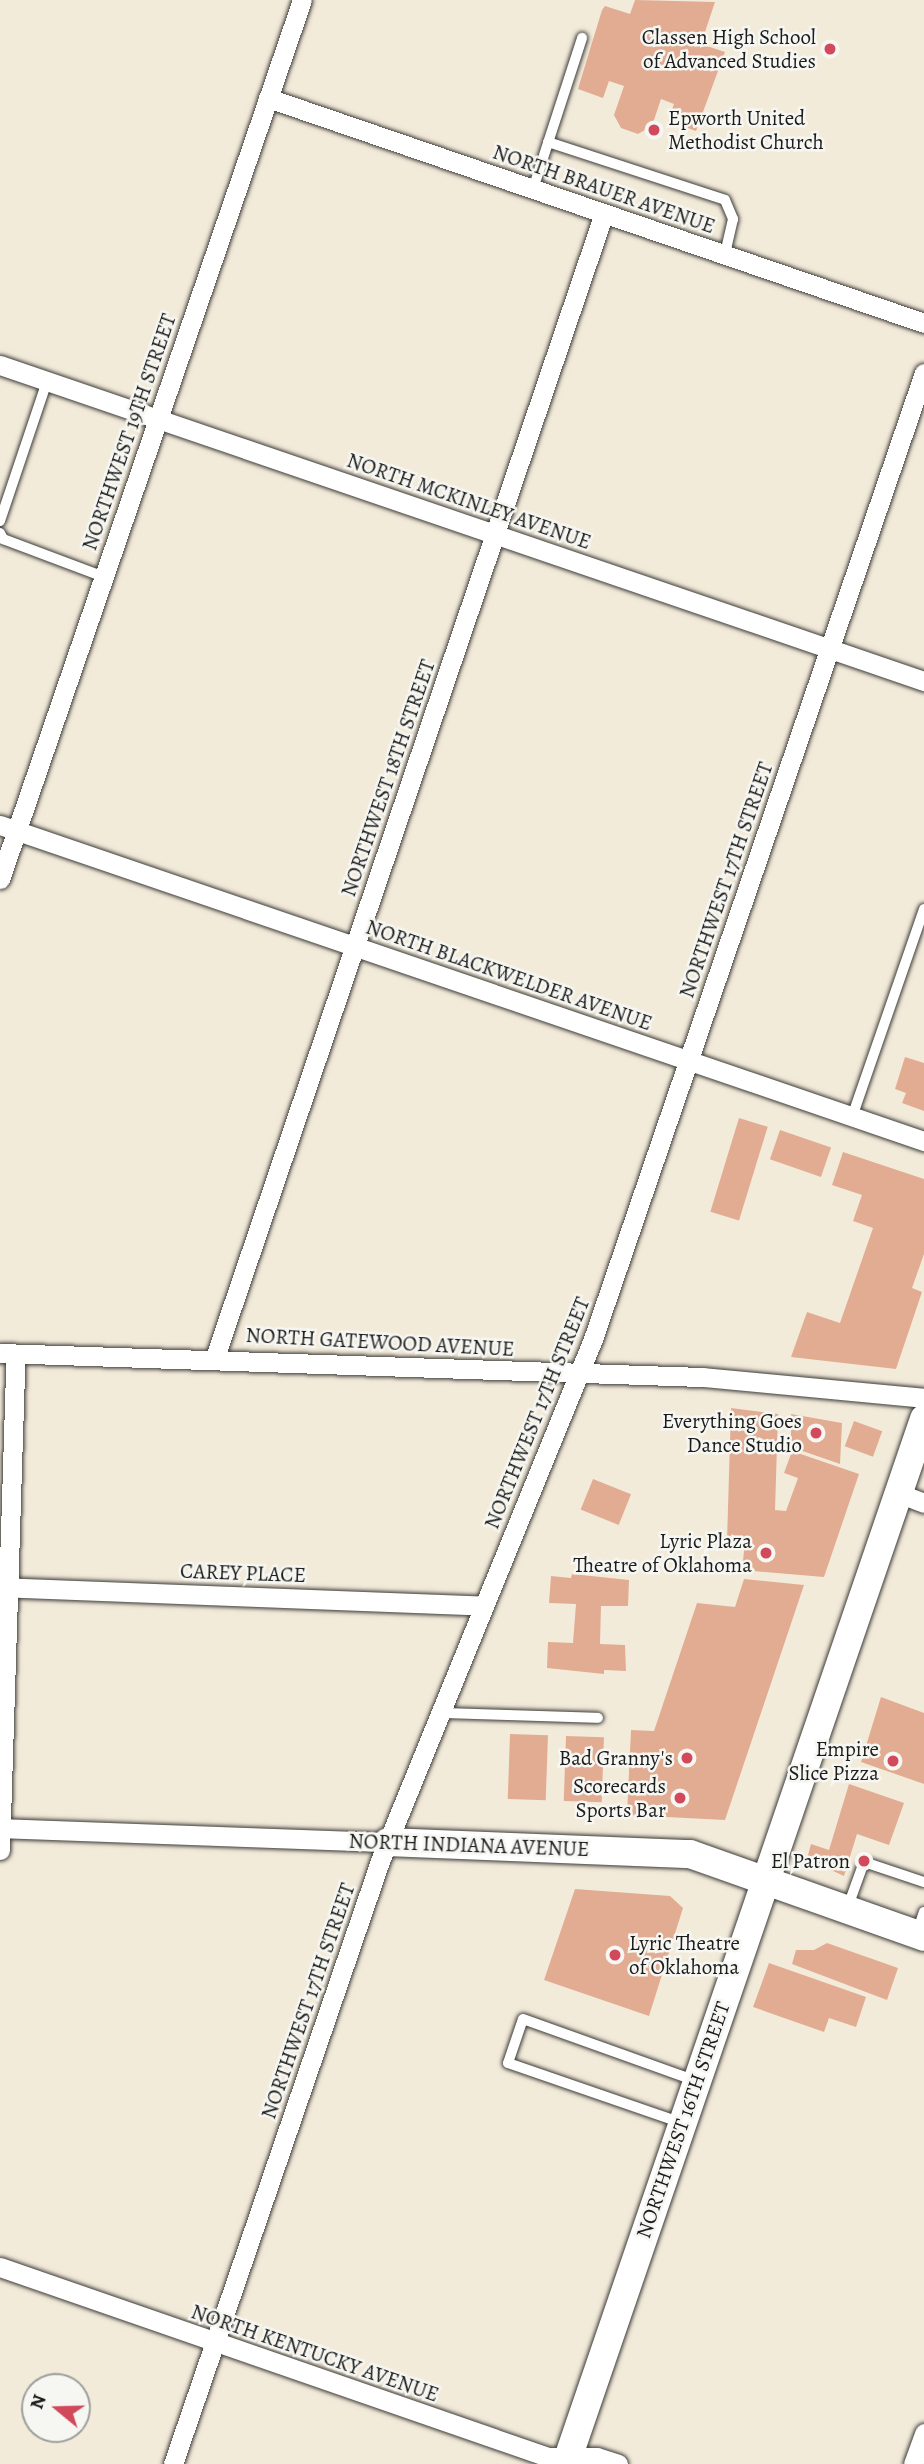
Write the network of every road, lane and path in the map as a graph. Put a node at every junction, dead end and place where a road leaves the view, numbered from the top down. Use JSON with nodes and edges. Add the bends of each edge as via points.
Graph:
{"nodes":[{"id":1,"x":302,"y":0,"type":"edge"},
{"id":2,"x":582,"y":38,"type":"dead end"},
{"id":3,"x":268,"y":98,"type":"junction"},
{"id":4,"x":548,"y":142,"type":"junction"},
{"id":5,"x":533,"y":189,"type":"junction"},
{"id":6,"x":604,"y":213,"type":"junction"},
{"id":7,"x":725,"y":254,"type":"junction"},
{"id":8,"x":924,"y":323,"type":"edge"},
{"id":9,"x":0,"y":365,"type":"edge"},
{"id":10,"x":924,"y":373,"type":"edge"},
{"id":11,"x":47,"y":381,"type":"junction"},
{"id":12,"x":158,"y":418,"type":"junction"},
{"id":13,"x":0,"y":521,"type":"edge"},
{"id":14,"x":0,"y":533,"type":"edge"},
{"id":15,"x":495,"y":534,"type":"junction"},
{"id":16,"x":104,"y":577,"type":"junction"},
{"id":17,"x":830,"y":649,"type":"junction"},
{"id":18,"x":924,"y":681,"type":"edge"},
{"id":19,"x":8,"y":828,"type":"edge"},
{"id":20,"x":0,"y":879,"type":"edge"},
{"id":21,"x":924,"y":909,"type":"edge"},
{"id":22,"x":355,"y":947,"type":"junction"},
{"id":23,"x":688,"y":1061,"type":"junction"},
{"id":24,"x":852,"y":1117,"type":"junction"},
{"id":25,"x":924,"y":1141,"type":"edge"},
{"id":26,"x":8,"y":1353,"type":"edge"},
{"id":27,"x":215,"y":1357,"type":"junction"},
{"id":28,"x":578,"y":1373,"type":"junction"},
{"id":29,"x":924,"y":1398,"type":"edge"},
{"id":30,"x":924,"y":1419,"type":"edge"},
{"id":31,"x":911,"y":1498,"type":"edge"},
{"id":32,"x":4,"y":1587,"type":"edge"},
{"id":33,"x":484,"y":1606,"type":"junction"},
{"id":34,"x":441,"y":1713,"type":"junction"},
{"id":35,"x":598,"y":1718,"type":"dead end"},
{"id":36,"x":1,"y":1828,"type":"edge"},
{"id":37,"x":388,"y":1842,"type":"junction"},
{"id":38,"x":0,"y":1850,"type":"edge"},
{"id":39,"x":766,"y":1881,"type":"junction"},
{"id":40,"x":924,"y":1882,"type":"edge"},
{"id":41,"x":846,"y":1909,"type":"junction"},
{"id":42,"x":921,"y":1927,"type":"edge"},
{"id":43,"x":697,"y":2081,"type":"junction"},
{"id":44,"x":682,"y":2123,"type":"junction"},
{"id":45,"x":0,"y":2267,"type":"edge"},
{"id":46,"x":214,"y":2344,"type":"junction"},
{"id":47,"x":924,"y":2433,"type":"edge"},
{"id":48,"x":568,"y":2459,"type":"edge"},
{"id":49,"x":173,"y":2464,"type":"edge"},
{"id":50,"x":618,"y":2464,"type":"edge"},
{"id":51,"x":913,"y":2464,"type":"edge"}],
"edges":[{"from":1,"to":3,"type":"street","name":"NORTHWEST 19TH STREET"},
{"from":2,"to":4,"type":"lane"},
{"from":3,"to":5,"type":"street","name":"NORTH BRAUER AVENUE"},
{"from":3,"to":12,"type":"street","name":"NORTHWEST 19TH STREET"},
{"from":4,"to":5,"type":"lane"},
{"from":4,"to":7,"type":"lane","via":[[725,200],[733,219]]},
{"from":5,"to":6,"type":"street","name":"NORTH BRAUER AVENUE"},
{"from":6,"to":7,"type":"street","name":"NORTH BRAUER AVENUE"},
{"from":6,"to":15,"type":"street","name":"NORTHWEST 18TH STREET"},
{"from":7,"to":8,"type":"street","name":"NORTH BRAUER AVENUE"},
{"from":9,"to":11,"type":"street","name":"NORTH MCKINLEY AVENUE"},
{"from":10,"to":17,"type":"street","name":"NORTHWEST 17TH STREET"},
{"from":11,"to":12,"type":"street","name":"NORTH MCKINLEY AVENUE"},
{"from":11,"to":13,"type":"lane"},
{"from":12,"to":15,"type":"street","name":"NORTH MCKINLEY AVENUE"},
{"from":12,"to":16,"type":"street","name":"NORTHWEST 19TH STREET"},
{"from":14,"to":16,"type":"lane","via":[[3,539]]},
{"from":15,"to":17,"type":"street","name":"NORTH MCKINLEY AVENUE"},
{"from":15,"to":22,"type":"street","name":"NORTHWEST 18TH STREET"},
{"from":16,"to":19,"type":"street","name":"NORTHWEST 19TH STREET"},
{"from":17,"to":18,"type":"street","name":"NORTH MCKINLEY AVENUE"},
{"from":17,"to":23,"type":"street","name":"NORTHWEST 17TH STREET"},
{"from":19,"to":20,"type":"street","name":"NORTHWEST 19TH STREET"},
{"from":19,"to":22,"type":"street","name":"NORTH BLACKWELDER AVENUE"},
{"from":21,"to":24,"type":"lane"},
{"from":22,"to":23,"type":"street","name":"NORTH BLACKWELDER AVENUE"},
{"from":22,"to":27,"type":"street","name":"NORTHWEST 18TH STREET"},
{"from":23,"to":24,"type":"street","name":"NORTH BLACKWELDER AVENUE"},
{"from":23,"to":28,"type":"street","name":"NORTHWEST 17TH STREET"},
{"from":24,"to":25,"type":"street","name":"NORTH BLACKWELDER AVENUE"},
{"from":26,"to":27,"type":"street","name":"NORTH GATEWOOD AVENUE"},
{"from":26,"to":32,"type":"street"},
{"from":27,"to":28,"type":"street","name":"NORTH GATEWOOD AVENUE"},
{"from":28,"to":29,"type":"street","name":"NORTH GATEWOOD AVENUE","via":[[765,1381]]},
{"from":28,"to":33,"type":"street","name":"NORTHWEST 17TH STREET"},
{"from":30,"to":31,"type":"street","name":"NORTHWEST 16TH STREET"},
{"from":31,"to":39,"type":"street","name":"NORTHWEST 16TH STREET"},
{"from":32,"to":33,"type":"street","name":"CAREY PLACE"},
{"from":32,"to":36,"type":"street"},
{"from":33,"to":34,"type":"street","name":"NORTHWEST 17TH STREET"},
{"from":34,"to":35,"type":"lane"},
{"from":34,"to":37,"type":"street","name":"NORTHWEST 17TH STREET"},
{"from":36,"to":37,"type":"street","name":"NORTH INDIANA AVENUE"},
{"from":36,"to":38,"type":"street"},
{"from":37,"to":39,"type":"street","name":"NORTH INDIANA AVENUE","via":[[690,1854]]},
{"from":37,"to":46,"type":"street","name":"NORTHWEST 17TH STREET"},
{"from":39,"to":41,"type":"street","name":"NORTH INDIANA AVENUE"},
{"from":39,"to":43,"type":"street","name":"NORTHWEST 16TH STREET"},
{"from":40,"to":41,"type":"lane","via":[[864,1862]]},
{"from":41,"to":42,"type":"street","name":"NORTH INDIANA AVENUE"},
{"from":43,"to":44,"type":"street","name":"NORTHWEST 16TH STREET"},
{"from":43,"to":44,"type":"lane","via":[[523,2018],[508,2063]]},
{"from":44,"to":48,"type":"street","name":"NORTHWEST 16TH STREET"},
{"from":45,"to":46,"type":"street","name":"NORTH KENTUCKY AVENUE"},
{"from":46,"to":48,"type":"street","name":"NORTH KENTUCKY AVENUE","via":[[548,2457]]},
{"from":46,"to":49,"type":"street","name":"NORTHWEST 17TH STREET"},
{"from":47,"to":51,"type":"street"},
{"from":48,"to":50,"type":"street","name":"NORTH KENTUCKY AVENUE"}]}
